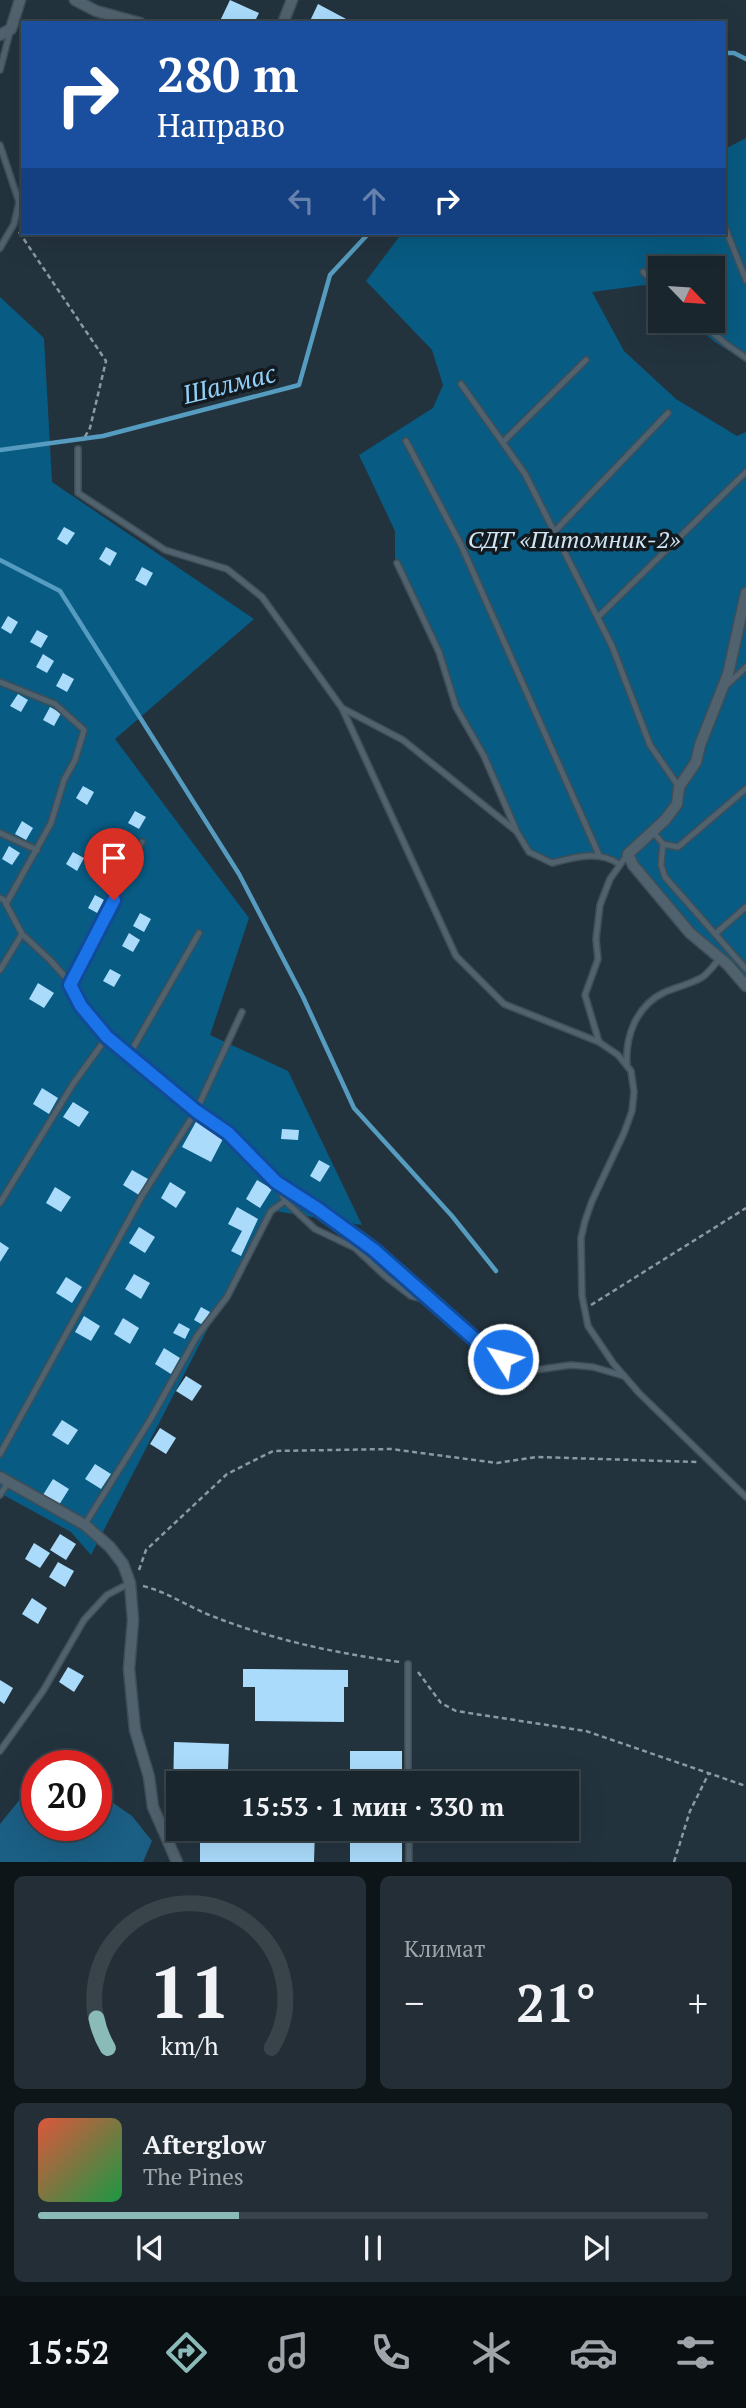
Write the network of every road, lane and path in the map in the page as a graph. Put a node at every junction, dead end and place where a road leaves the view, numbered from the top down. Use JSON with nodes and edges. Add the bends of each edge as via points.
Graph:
{"nodes":[{"id":1,"x":20,"y":0,"type":"edge"},
{"id":2,"x":75,"y":0,"type":"edge"},
{"id":3,"x":292,"y":0,"type":"edge"},
{"id":4,"x":133,"y":21,"type":"edge"},
{"id":5,"x":284,"y":21,"type":"edge"},
{"id":6,"x":11,"y":29,"type":"junction"},
{"id":7,"x":0,"y":35,"type":"edge"},
{"id":8,"x":0,"y":70,"type":"edge"},
{"id":9,"x":0,"y":145,"type":"edge"},
{"id":10,"x":14,"y":224,"type":"junction"},
{"id":11,"x":726,"y":230,"type":"edge"},
{"id":12,"x":21,"y":234,"type":"edge"},
{"id":13,"x":21,"y":235,"type":"edge"},
{"id":14,"x":0,"y":248,"type":"edge"},
{"id":15,"x":643,"y":272,"type":"dead end"},
{"id":16,"x":648,"y":276,"type":"edge"},
{"id":17,"x":746,"y":280,"type":"edge"},
{"id":18,"x":713,"y":333,"type":"edge"},
{"id":19,"x":746,"y":358,"type":"edge"},
{"id":20,"x":586,"y":360,"type":"dead end"},
{"id":21,"x":461,"y":384,"type":"dead end"},
{"id":22,"x":668,"y":413,"type":"dead end"},
{"id":23,"x":406,"y":441,"type":"dead end"},
{"id":24,"x":503,"y":442,"type":"junction"},
{"id":25,"x":78,"y":449,"type":"joint"},
{"id":26,"x":746,"y":472,"type":"edge"},
{"id":27,"x":555,"y":531,"type":"junction"},
{"id":28,"x":397,"y":563,"type":"dead end"},
{"id":29,"x":746,"y":593,"type":"edge"},
{"id":30,"x":598,"y":617,"type":"junction"},
{"id":31,"x":746,"y":667,"type":"edge"},
{"id":32,"x":0,"y":682,"type":"edge"},
{"id":33,"x":722,"y":689,"type":"junction"},
{"id":34,"x":342,"y":708,"type":"junction"},
{"id":35,"x":679,"y":787,"type":"junction"},
{"id":36,"x":746,"y":789,"type":"edge"},
{"id":37,"x":517,"y":832,"type":"junction"},
{"id":38,"x":653,"y":832,"type":"junction"},
{"id":39,"x":0,"y":833,"type":"edge"},
{"id":40,"x":142,"y":842,"type":"dead end"},
{"id":41,"x":663,"y":844,"type":"junction"},
{"id":42,"x":37,"y":850,"type":"junction"},
{"id":43,"x":628,"y":854,"type":"junction"},
{"id":44,"x":599,"y":855,"type":"junction"},
{"id":45,"x":619,"y":864,"type":"junction"},
{"id":46,"x":0,"y":898,"type":"edge"},
{"id":47,"x":6,"y":904,"type":"junction"},
{"id":48,"x":746,"y":907,"type":"edge"},
{"id":49,"x":199,"y":933,"type":"dead end"},
{"id":50,"x":22,"y":934,"type":"junction"},
{"id":51,"x":715,"y":934,"type":"junction"},
{"id":52,"x":720,"y":958,"type":"junction"},
{"id":53,"x":746,"y":969,"type":"edge"},
{"id":54,"x":0,"y":970,"type":"edge"},
{"id":55,"x":70,"y":985,"type":"junction"},
{"id":56,"x":746,"y":986,"type":"edge"},
{"id":57,"x":243,"y":1012,"type":"dead end"},
{"id":58,"x":107,"y":1037,"type":"junction"},
{"id":59,"x":599,"y":1042,"type":"junction"},
{"id":60,"x":129,"y":1055,"type":"junction"},
{"id":61,"x":627,"y":1066,"type":"junction"},
{"id":62,"x":196,"y":1111,"type":"junction"},
{"id":63,"x":276,"y":1182,"type":"junction"},
{"id":64,"x":285,"y":1201,"type":"junction"},
{"id":65,"x":0,"y":1203,"type":"edge"},
{"id":66,"x":746,"y":1208,"type":"edge"},
{"id":67,"x":435,"y":1303,"type":"junction"},
{"id":68,"x":585,"y":1309,"type":"junction"},
{"id":69,"x":625,"y":1376,"type":"junction"},
{"id":70,"x":0,"y":1454,"type":"edge"},
{"id":71,"x":711,"y":1462,"type":"junction"},
{"id":72,"x":4,"y":1479,"type":"edge"},
{"id":73,"x":0,"y":1496,"type":"edge"},
{"id":74,"x":746,"y":1497,"type":"edge"},
{"id":75,"x":85,"y":1525,"type":"junction"},
{"id":76,"x":139,"y":1574,"type":"dead end"},
{"id":77,"x":134,"y":1584,"type":"junction"},
{"id":78,"x":408,"y":1664,"type":"junction"},
{"id":79,"x":0,"y":1752,"type":"edge"},
{"id":80,"x":408,"y":1771,"type":"edge"},
{"id":81,"x":709,"y":1773,"type":"junction"},
{"id":82,"x":746,"y":1786,"type":"edge"},
{"id":83,"x":409,"y":1841,"type":"edge"},
{"id":84,"x":177,"y":1862,"type":"edge"},
{"id":85,"x":409,"y":1862,"type":"edge"},
{"id":86,"x":674,"y":1862,"type":"edge"}],
"edges":[{"from":1,"to":6,"type":"street"},
{"from":2,"to":4,"type":"street"},
{"from":3,"to":5,"type":"street"},
{"from":6,"to":7,"type":"street"},
{"from":6,"to":8,"type":"lane"},
{"from":9,"to":10,"type":"lane","via":[[19,202]]},
{"from":10,"to":12,"type":"path"},
{"from":10,"to":14,"type":"lane"},
{"from":11,"to":17,"type":"lane"},
{"from":13,"to":25,"type":"path","via":[[106,360],[90,428]]},
{"from":15,"to":16,"type":"lane"},
{"from":18,"to":19,"type":"lane"},
{"from":20,"to":24,"type":"lane"},
{"from":21,"to":24,"type":"lane"},
{"from":22,"to":27,"type":"lane"},
{"from":23,"to":44,"type":"lane","via":[[461,545]]},
{"from":24,"to":27,"type":"lane"},
{"from":25,"to":34,"type":"lane","via":[[78,493],[165,550],[227,569],[262,597]]},
{"from":26,"to":30,"type":"lane"},
{"from":27,"to":30,"type":"lane"},
{"from":28,"to":37,"type":"lane","via":[[439,653],[456,707],[484,756]]},
{"from":29,"to":33,"type":"street"},
{"from":30,"to":35,"type":"lane","via":[[650,745]]},
{"from":31,"to":33,"type":"lane"},
{"from":32,"to":42,"type":"lane","via":[[55,704],[84,730]]},
{"from":33,"to":35,"type":"street","via":[[696,762]]},
{"from":34,"to":37,"type":"lane","via":[[403,740]]},
{"from":34,"to":59,"type":"lane","via":[[456,956],[504,1004]]},
{"from":35,"to":38,"type":"street","via":[[677,804]]},
{"from":36,"to":41,"type":"lane","via":[[678,847]]},
{"from":37,"to":44,"type":"lane","via":[[529,852],[552,863]]},
{"from":38,"to":41,"type":"lane"},
{"from":38,"to":43,"type":"street"},
{"from":39,"to":42,"type":"lane"},
{"from":40,"to":55,"type":"lane"},
{"from":41,"to":51,"type":"lane","via":[[665,877]]},
{"from":42,"to":47,"type":"lane"},
{"from":43,"to":45,"type":"lane"},
{"from":43,"to":52,"type":"street","via":[[690,933]]},
{"from":44,"to":45,"type":"lane"},
{"from":45,"to":59,"type":"lane","via":[[600,905],[598,959],[585,995]]},
{"from":46,"to":47,"type":"lane"},
{"from":47,"to":50,"type":"lane"},
{"from":48,"to":51,"type":"lane"},
{"from":49,"to":60,"type":"lane"},
{"from":50,"to":54,"type":"lane"},
{"from":50,"to":55,"type":"lane"},
{"from":51,"to":53,"type":"lane"},
{"from":52,"to":56,"type":"street"},
{"from":52,"to":61,"type":"lane","via":[[703,977],[647,1003],[629,1037]]},
{"from":55,"to":58,"type":"lane"},
{"from":57,"to":62,"type":"lane"},
{"from":58,"to":60,"type":"lane"},
{"from":58,"to":65,"type":"lane"},
{"from":59,"to":61,"type":"lane"},
{"from":60,"to":62,"type":"lane"},
{"from":61,"to":68,"type":"lane","via":[[634,1092],[632,1111],[592,1200],[581,1238]]},
{"from":62,"to":63,"type":"lane","via":[[228,1133]]},
{"from":62,"to":70,"type":"lane","via":[[142,1196]]},
{"from":63,"to":64,"type":"lane"},
{"from":63,"to":67,"type":"lane","via":[[358,1237]]},
{"from":64,"to":67,"type":"lane","via":[[314,1229],[355,1248],[411,1296]]},
{"from":64,"to":75,"type":"lane","via":[[271,1211],[227,1297],[197,1336]]},
{"from":66,"to":68,"type":"path"},
{"from":67,"to":69,"type":"lane","via":[[478,1342],[528,1371],[571,1365]]},
{"from":68,"to":69,"type":"lane","via":[[589,1326]]},
{"from":69,"to":71,"type":"lane"},
{"from":71,"to":74,"type":"lane"},
{"from":71,"to":76,"type":"path","via":[[536,1457],[497,1463],[391,1449],[273,1451],[227,1474],[146,1550]]},
{"from":72,"to":73,"type":"lane"},
{"from":72,"to":75,"type":"street"},
{"from":75,"to":77,"type":"street","via":[[123,1564]]},
{"from":77,"to":78,"type":"path","via":[[160,1590],[209,1616],[283,1641]]},
{"from":77,"to":79,"type":"lane","via":[[107,1595],[85,1620]]},
{"from":77,"to":84,"type":"street","via":[[129,1669],[135,1730],[153,1807]]},
{"from":78,"to":80,"type":"lane"},
{"from":78,"to":81,"type":"path","via":[[441,1703],[456,1711],[586,1731]]},
{"from":81,"to":82,"type":"path"},
{"from":81,"to":86,"type":"path","via":[[690,1811]]},
{"from":83,"to":85,"type":"lane"}]}
